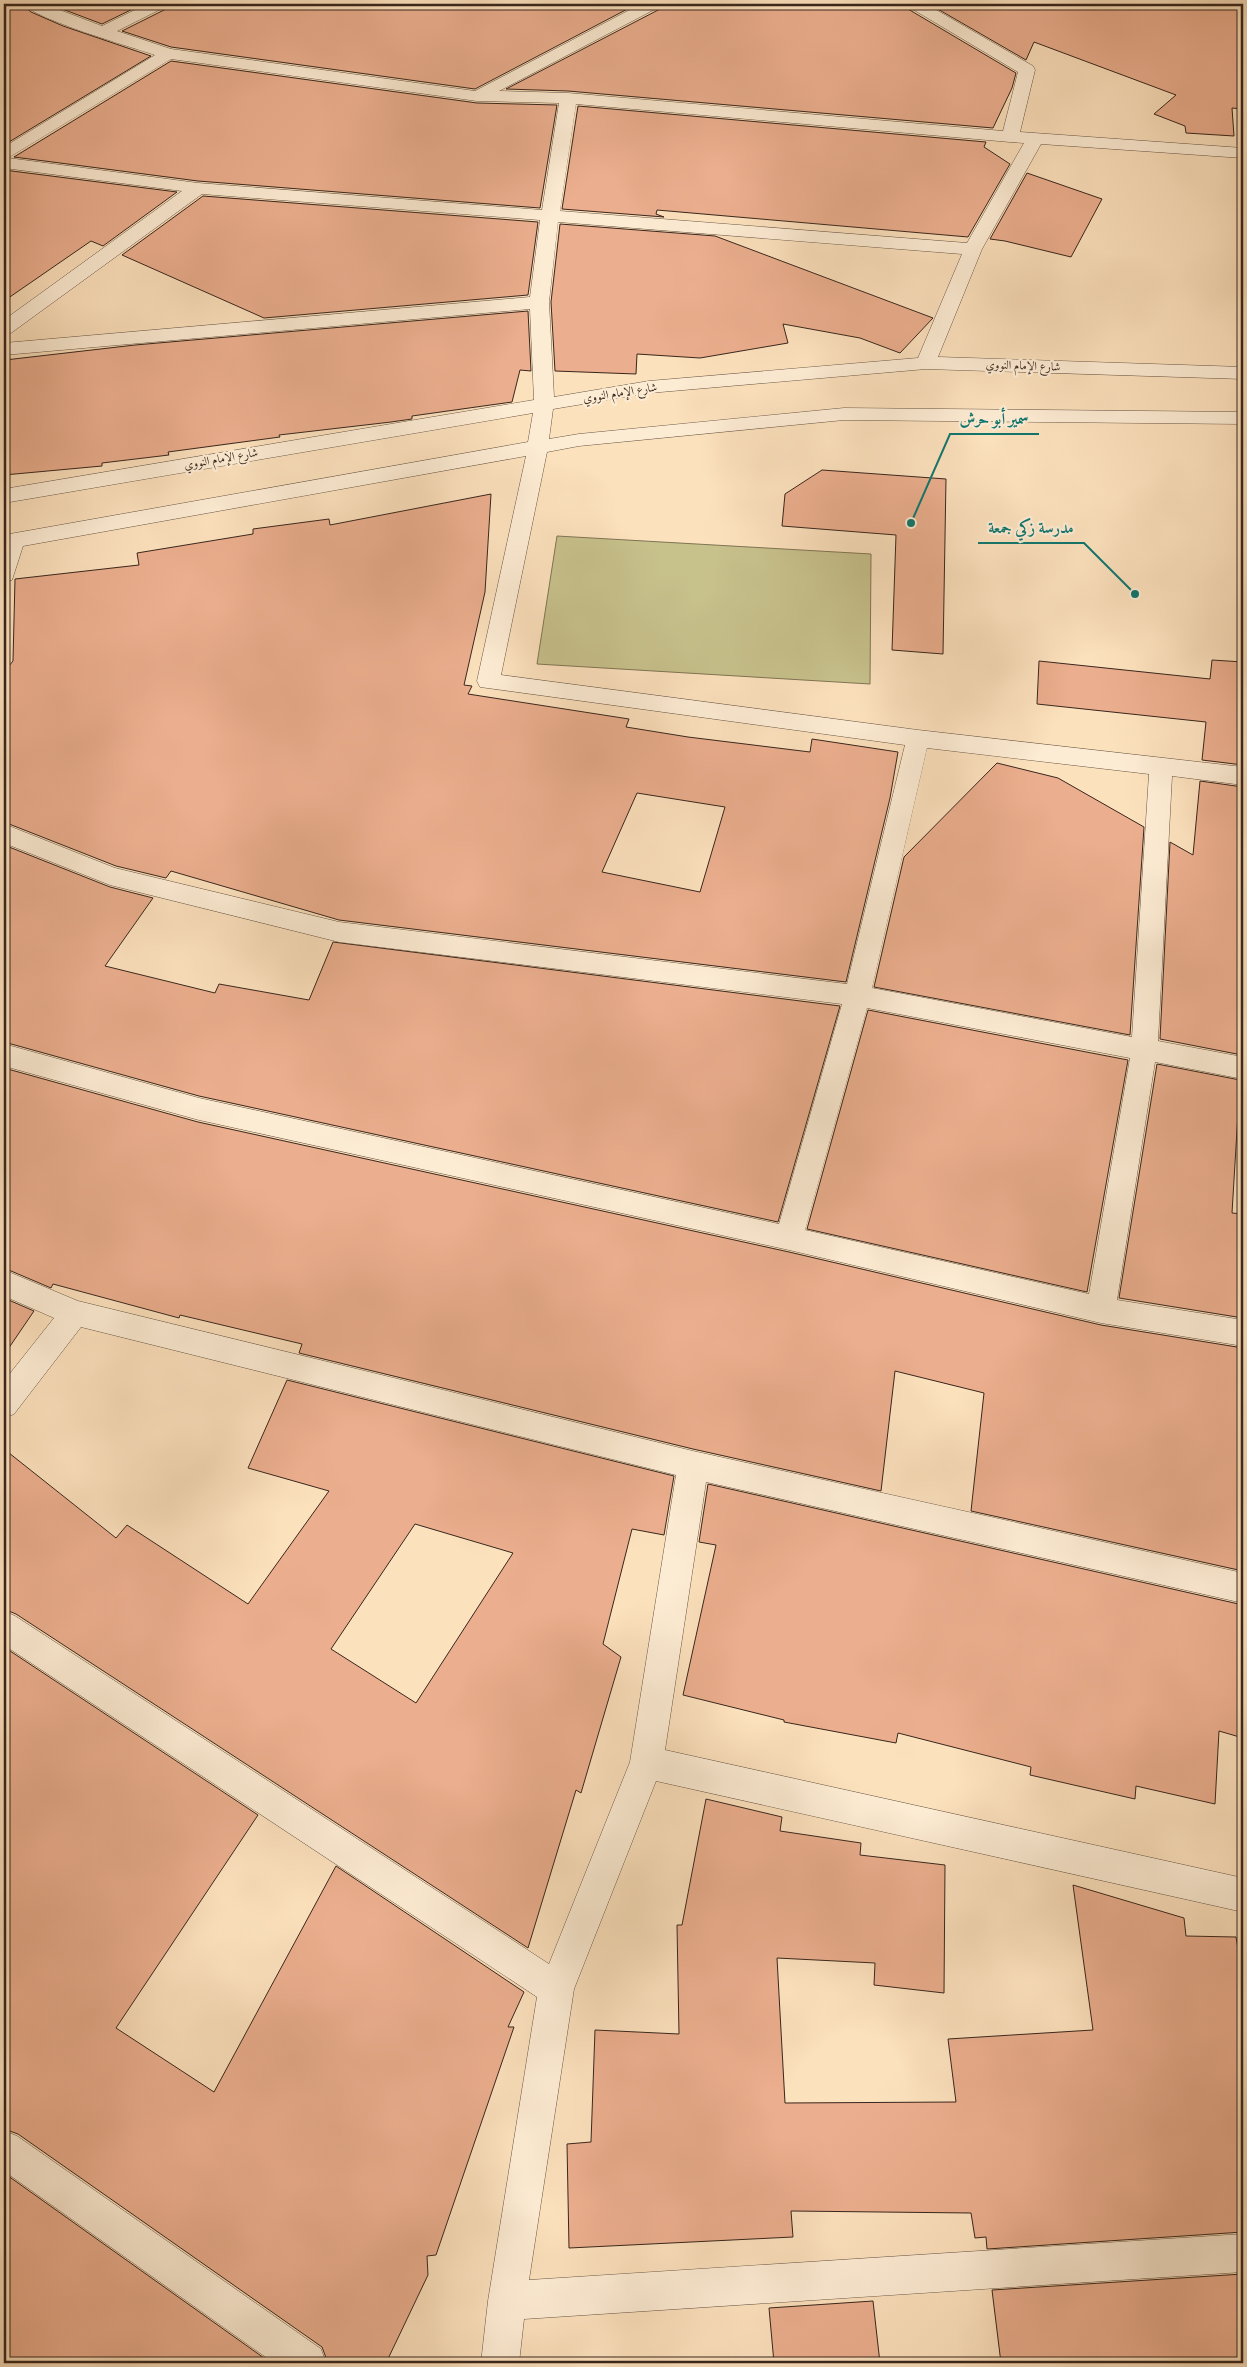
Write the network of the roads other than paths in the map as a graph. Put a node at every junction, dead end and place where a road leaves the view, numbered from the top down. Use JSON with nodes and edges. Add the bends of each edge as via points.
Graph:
{"nodes":[{"id":1,"x":32,"y":4,"type":"edge"},
{"id":2,"x":159,"y":4,"type":"edge"},
{"id":3,"x":653,"y":4,"type":"edge"},
{"id":4,"x":915,"y":4,"type":"edge"},
{"id":5,"x":104,"y":31,"type":"junction"},
{"id":6,"x":168,"y":54,"type":"junction"},
{"id":7,"x":477,"y":96,"type":"junction"},
{"id":8,"x":568,"y":98,"type":"junction"},
{"id":9,"x":1010,"y":137,"type":"junction"},
{"id":10,"x":1035,"y":139,"type":"junction"},
{"id":11,"x":1243,"y":153,"type":"edge"},
{"id":12,"x":4,"y":154,"type":"edge"},
{"id":13,"x":4,"y":163,"type":"edge"},
{"id":14,"x":198,"y":188,"type":"junction"},
{"id":15,"x":550,"y":214,"type":"junction"},
{"id":16,"x":973,"y":249,"type":"junction"},
{"id":17,"x":539,"y":302,"type":"junction"},
{"id":18,"x":4,"y":329,"type":"edge"},
{"id":19,"x":4,"y":349,"type":"edge"},
{"id":20,"x":926,"y":363,"type":"junction"},
{"id":21,"x":1243,"y":373,"type":"edge"},
{"id":22,"x":544,"y":404,"type":"junction"},
{"id":23,"x":1243,"y":418,"type":"edge"},
{"id":24,"x":538,"y":447,"type":"junction"},
{"id":25,"x":4,"y":496,"type":"edge"},
{"id":26,"x":9,"y":541,"type":"edge"},
{"id":27,"x":4,"y":575,"type":"edge"},
{"id":28,"x":918,"y":738,"type":"junction"},
{"id":29,"x":1161,"y":766,"type":"junction"},
{"id":30,"x":1243,"y":776,"type":"edge"},
{"id":31,"x":4,"y":833,"type":"edge"},
{"id":32,"x":857,"y":996,"type":"junction"},
{"id":33,"x":1144,"y":1050,"type":"junction"},
{"id":34,"x":4,"y":1055,"type":"edge"},
{"id":35,"x":1243,"y":1068,"type":"edge"},
{"id":36,"x":790,"y":1238,"type":"junction"},
{"id":37,"x":4,"y":1283,"type":"edge"},
{"id":38,"x":1101,"y":1310,"type":"junction"},
{"id":39,"x":75,"y":1313,"type":"junction"},
{"id":40,"x":1243,"y":1333,"type":"edge"},
{"id":41,"x":4,"y":1404,"type":"edge"},
{"id":42,"x":693,"y":1465,"type":"junction"},
{"id":43,"x":1243,"y":1588,"type":"edge"},
{"id":44,"x":4,"y":1627,"type":"edge"},
{"id":45,"x":647,"y":1762,"type":"junction"},
{"id":46,"x":1243,"y":1895,"type":"edge"},
{"id":47,"x":556,"y":1989,"type":"junction"},
{"id":48,"x":4,"y":2149,"type":"edge"},
{"id":49,"x":1243,"y":2254,"type":"edge"},
{"id":50,"x":507,"y":2301,"type":"junction"},
{"id":51,"x":307,"y":2363,"type":"edge"},
{"id":52,"x":500,"y":2363,"type":"edge"}],
"edges":[{"from":1,"to":5,"type":"street"},
{"from":2,"to":5,"type":"street"},
{"from":3,"to":7,"type":"street"},
{"from":4,"to":9,"type":"street","via":[[1027,70]]},
{"from":5,"to":6,"type":"street"},
{"from":6,"to":7,"type":"street"},
{"from":6,"to":12,"type":"street"},
{"from":7,"to":8,"type":"street"},
{"from":8,"to":9,"type":"street"},
{"from":8,"to":15,"type":"street"},
{"from":9,"to":10,"type":"street"},
{"from":10,"to":11,"type":"street"},
{"from":10,"to":16,"type":"street"},
{"from":13,"to":14,"type":"street"},
{"from":14,"to":15,"type":"street"},
{"from":14,"to":18,"type":"street"},
{"from":15,"to":16,"type":"street"},
{"from":15,"to":17,"type":"street"},
{"from":16,"to":20,"type":"street"},
{"from":17,"to":19,"type":"street"},
{"from":17,"to":22,"type":"street"},
{"from":20,"to":21,"type":"street","name":"شارع الإمام النووي"},
{"from":20,"to":22,"type":"street","name":"شارع الإمام النووي","via":[[649,388]]},
{"from":22,"to":24,"type":"street"},
{"from":22,"to":25,"type":"street","name":"شارع الإمام النووي"},
{"from":23,"to":24,"type":"street","via":[[844,414],[579,440]]},
{"from":24,"to":26,"type":"street"},
{"from":24,"to":28,"type":"street","via":[[488,681]]},
{"from":26,"to":27,"type":"street"},
{"from":28,"to":29,"type":"street"},
{"from":28,"to":32,"type":"street"},
{"from":29,"to":30,"type":"street"},
{"from":29,"to":33,"type":"street"},
{"from":31,"to":32,"type":"street","via":[[110,876],[339,932]]},
{"from":32,"to":33,"type":"street"},
{"from":32,"to":36,"type":"street"},
{"from":33,"to":35,"type":"street"},
{"from":33,"to":38,"type":"street"},
{"from":34,"to":36,"type":"street","via":[[199,1109]]},
{"from":36,"to":38,"type":"street"},
{"from":37,"to":39,"type":"street"},
{"from":38,"to":40,"type":"street"},
{"from":39,"to":41,"type":"street"},
{"from":39,"to":42,"type":"street"},
{"from":42,"to":43,"type":"street"},
{"from":42,"to":45,"type":"street"},
{"from":44,"to":47,"type":"street"},
{"from":45,"to":46,"type":"street"},
{"from":45,"to":47,"type":"street"},
{"from":47,"to":50,"type":"street"},
{"from":48,"to":51,"type":"street"},
{"from":49,"to":50,"type":"street"},
{"from":50,"to":52,"type":"street"}]}
